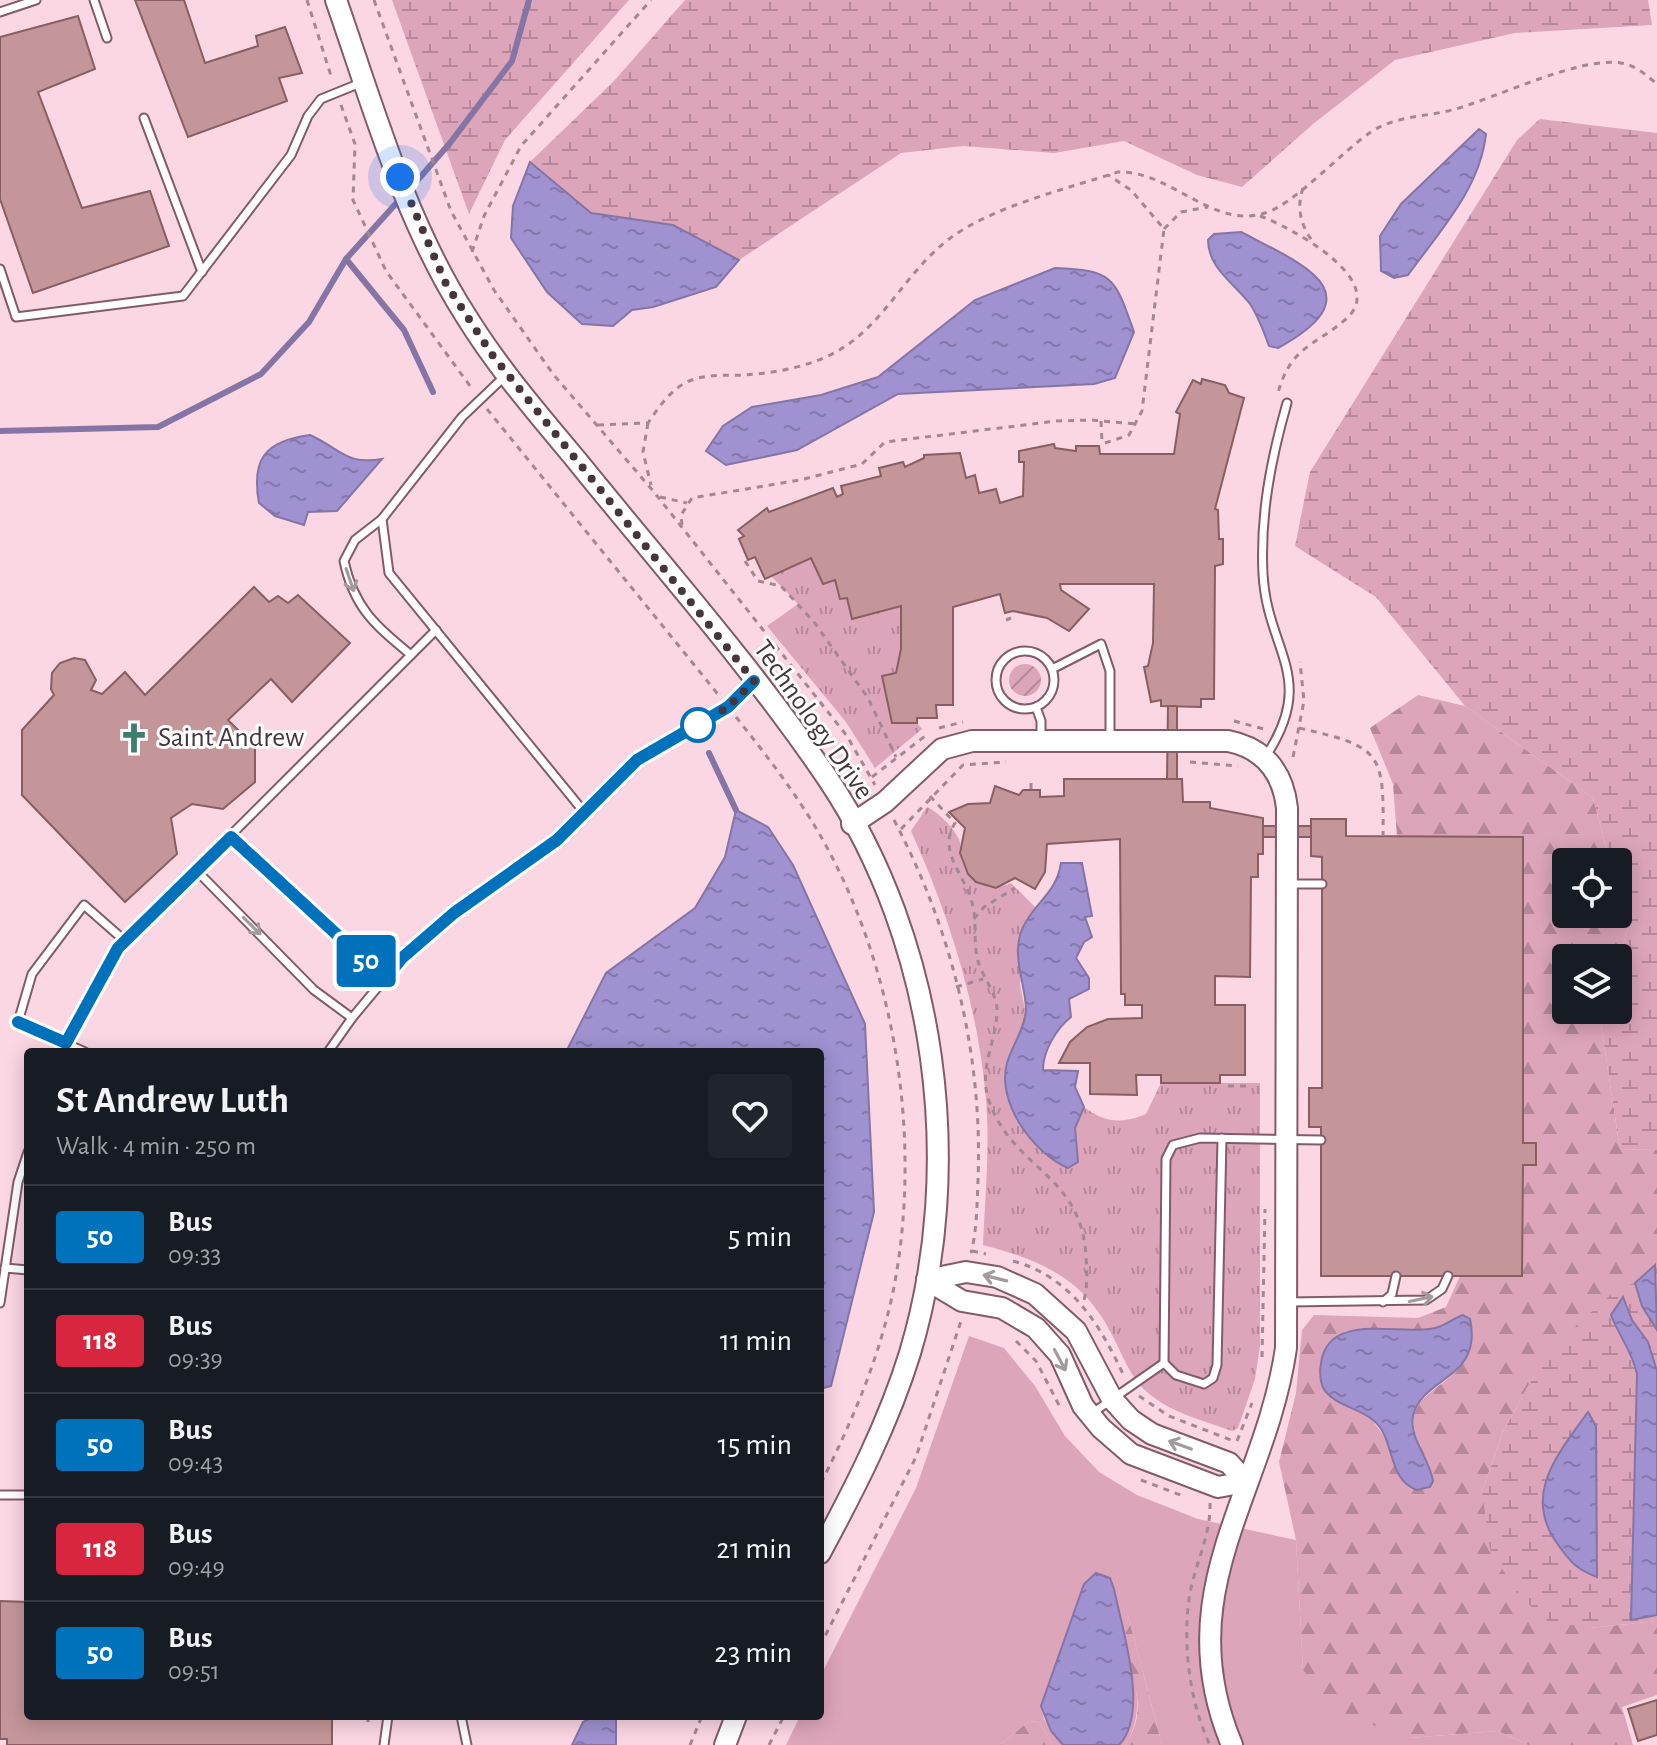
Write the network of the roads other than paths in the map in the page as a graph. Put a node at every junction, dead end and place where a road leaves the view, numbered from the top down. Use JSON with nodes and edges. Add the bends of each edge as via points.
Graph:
{"nodes":[{"id":1,"x":36,"y":0,"type":"edge"},
{"id":2,"x":94,"y":0,"type":"edge"},
{"id":3,"x":336,"y":0,"type":"edge"},
{"id":4,"x":0,"y":12,"type":"edge"},
{"id":5,"x":107,"y":38,"type":"dead end"},
{"id":6,"x":365,"y":81,"type":"junction"},
{"id":7,"x":144,"y":118,"type":"dead end"},
{"id":8,"x":0,"y":269,"type":"edge"},
{"id":9,"x":202,"y":272,"type":"junction"},
{"id":10,"x":507,"y":375,"type":"junction"},
{"id":11,"x":1287,"y":403,"type":"road end"},
{"id":12,"x":382,"y":519,"type":"junction"},
{"id":13,"x":436,"y":630,"type":"junction"},
{"id":14,"x":411,"y":655,"type":"junction"},
{"id":15,"x":1052,"y":669,"type":"junction"},
{"id":16,"x":754,"y":681,"type":"junction"},
{"id":17,"x":1036,"y":707,"type":"junction"},
{"id":18,"x":1041,"y":741,"type":"junction"},
{"id":19,"x":1110,"y":741,"type":"junction"},
{"id":20,"x":1265,"y":758,"type":"junction"},
{"id":21,"x":584,"y":812,"type":"junction"},
{"id":22,"x":852,"y":824,"type":"junction"},
{"id":23,"x":231,"y":837,"type":"junction"},
{"id":24,"x":197,"y":871,"type":"junction"},
{"id":25,"x":1287,"y":884,"type":"junction"},
{"id":26,"x":1322,"y":884,"type":"dead end"},
{"id":27,"x":125,"y":941,"type":"junction"},
{"id":28,"x":385,"y":979,"type":"junction"},
{"id":29,"x":352,"y":1018,"type":"junction"},
{"id":30,"x":64,"y":1048,"type":"edge"},
{"id":31,"x":331,"y":1048,"type":"edge"},
{"id":32,"x":1222,"y":1138,"type":"junction"},
{"id":33,"x":1287,"y":1140,"type":"junction"},
{"id":34,"x":1321,"y":1140,"type":"dead end"},
{"id":35,"x":24,"y":1164,"type":"edge"},
{"id":36,"x":5,"y":1268,"type":"junction"},
{"id":37,"x":24,"y":1270,"type":"edge"},
{"id":38,"x":1396,"y":1276,"type":"dead end"},
{"id":39,"x":1448,"y":1276,"type":"dead end"},
{"id":40,"x":927,"y":1280,"type":"junction"},
{"id":41,"x":1286,"y":1302,"type":"junction"},
{"id":42,"x":1383,"y":1302,"type":"junction"},
{"id":43,"x":0,"y":1303,"type":"edge"},
{"id":44,"x":1164,"y":1363,"type":"junction"},
{"id":45,"x":1112,"y":1399,"type":"junction"},
{"id":46,"x":1090,"y":1415,"type":"junction"},
{"id":47,"x":1246,"y":1482,"type":"junction"},
{"id":48,"x":0,"y":1495,"type":"edge"},
{"id":49,"x":24,"y":1495,"type":"edge"},
{"id":50,"x":824,"y":1545,"type":"edge"},
{"id":51,"x":387,"y":1720,"type":"edge"},
{"id":52,"x":462,"y":1720,"type":"edge"},
{"id":53,"x":734,"y":1720,"type":"edge"},
{"id":54,"x":384,"y":1745,"type":"edge"},
{"id":55,"x":467,"y":1745,"type":"edge"},
{"id":56,"x":725,"y":1745,"type":"edge"},
{"id":57,"x":1232,"y":1745,"type":"edge"}],
"edges":[{"from":1,"to":4,"type":"lane"},
{"from":2,"to":5,"type":"lane"},
{"from":3,"to":6,"type":"street","name":"Technology Drive"},
{"from":6,"to":9,"type":"lane","via":[[321,99],[291,155]]},
{"from":6,"to":10,"type":"street","name":"Technology Drive","via":[[446,284]]},
{"from":7,"to":9,"type":"lane"},
{"from":8,"to":9,"type":"lane","via":[[16,317],[183,296]]},
{"from":10,"to":12,"type":"lane","via":[[462,417]]},
{"from":10,"to":16,"type":"street","name":"Technology Drive"},
{"from":11,"to":20,"type":"lane","via":[[1270,466],[1262,551],[1269,614],[1291,689],[1281,734]]},
{"from":12,"to":13,"type":"lane","via":[[389,573]]},
{"from":12,"to":14,"type":"lane","one_way":true,"via":[[355,540],[344,561],[348,582],[366,616]]},
{"from":13,"to":14,"type":"lane"},
{"from":13,"to":21,"type":"lane"},
{"from":14,"to":23,"type":"lane"},
{"from":15,"to":17,"type":"lane","via":[[1052,691]]},
{"from":15,"to":17,"type":"lane","via":[[1044,657],[1027,651],[1009,656],[998,671],[1003,699],[1021,709]]},
{"from":15,"to":19,"type":"lane","via":[[1101,644],[1110,671]]},
{"from":16,"to":21,"type":"lane","via":[[728,707],[637,760]]},
{"from":16,"to":22,"type":"street","name":"Technology Drive","via":[[830,782]]},
{"from":17,"to":18,"type":"lane"},
{"from":18,"to":19,"type":"street"},
{"from":18,"to":22,"type":"street","via":[[972,741],[942,749],[885,802]]},
{"from":19,"to":20,"type":"street","via":[[1228,741]]},
{"from":20,"to":25,"type":"street","via":[[1285,792]]},
{"from":21,"to":28,"type":"lane","via":[[557,840],[454,913]]},
{"from":22,"to":40,"type":"street","name":"Technology Drive","via":[[895,916],[931,1058],[936,1162]]},
{"from":23,"to":24,"type":"lane"},
{"from":23,"to":28,"type":"lane"},
{"from":24,"to":27,"type":"lane"},
{"from":24,"to":29,"type":"lane","one_way":true,"via":[[314,990]]},
{"from":25,"to":26,"type":"lane"},
{"from":25,"to":33,"type":"street"},
{"from":27,"to":30,"type":"lane"},
{"from":27,"to":30,"type":"lane","via":[[84,905],[32,974],[18,1022]]},
{"from":28,"to":29,"type":"lane"},
{"from":29,"to":31,"type":"lane"},
{"from":32,"to":33,"type":"lane"},
{"from":32,"to":44,"type":"lane","via":[[1185,1139],[1173,1145],[1166,1159]]},
{"from":32,"to":44,"type":"lane","via":[[1217,1365],[1213,1378],[1204,1384],[1176,1375]]},
{"from":33,"to":34,"type":"lane"},
{"from":33,"to":41,"type":"street"},
{"from":35,"to":36,"type":"lane"},
{"from":36,"to":37,"type":"lane"},
{"from":36,"to":43,"type":"lane"},
{"from":38,"to":42,"type":"lane","via":[[1392,1294]]},
{"from":42,"to":39,"type":"lane","one_way":true,"via":[[1426,1300],[1442,1289]]},
{"from":45,"to":40,"type":"street","one_way":true,"via":[[1076,1331],[1035,1294],[997,1277],[966,1272]]},
{"from":40,"to":46,"type":"street","one_way":true,"via":[[962,1301],[1002,1308],[1036,1328],[1060,1355]]},
{"from":40,"to":50,"type":"street","name":"Technology Drive","via":[[887,1420]]},
{"from":41,"to":42,"type":"lane"},
{"from":41,"to":47,"type":"street","via":[[1281,1384]]},
{"from":44,"to":45,"type":"lane"},
{"from":45,"to":46,"type":"lane"},
{"from":47,"to":45,"type":"street","one_way":true,"via":[[1229,1463],[1140,1428]]},
{"from":46,"to":47,"type":"street","via":[[1116,1442],[1149,1463],[1218,1487]]},
{"from":47,"to":57,"type":"street","via":[[1210,1608],[1210,1666]]},
{"from":48,"to":49,"type":"lane"},
{"from":51,"to":54,"type":"lane"},
{"from":52,"to":55,"type":"lane"},
{"from":53,"to":56,"type":"street"}]}
